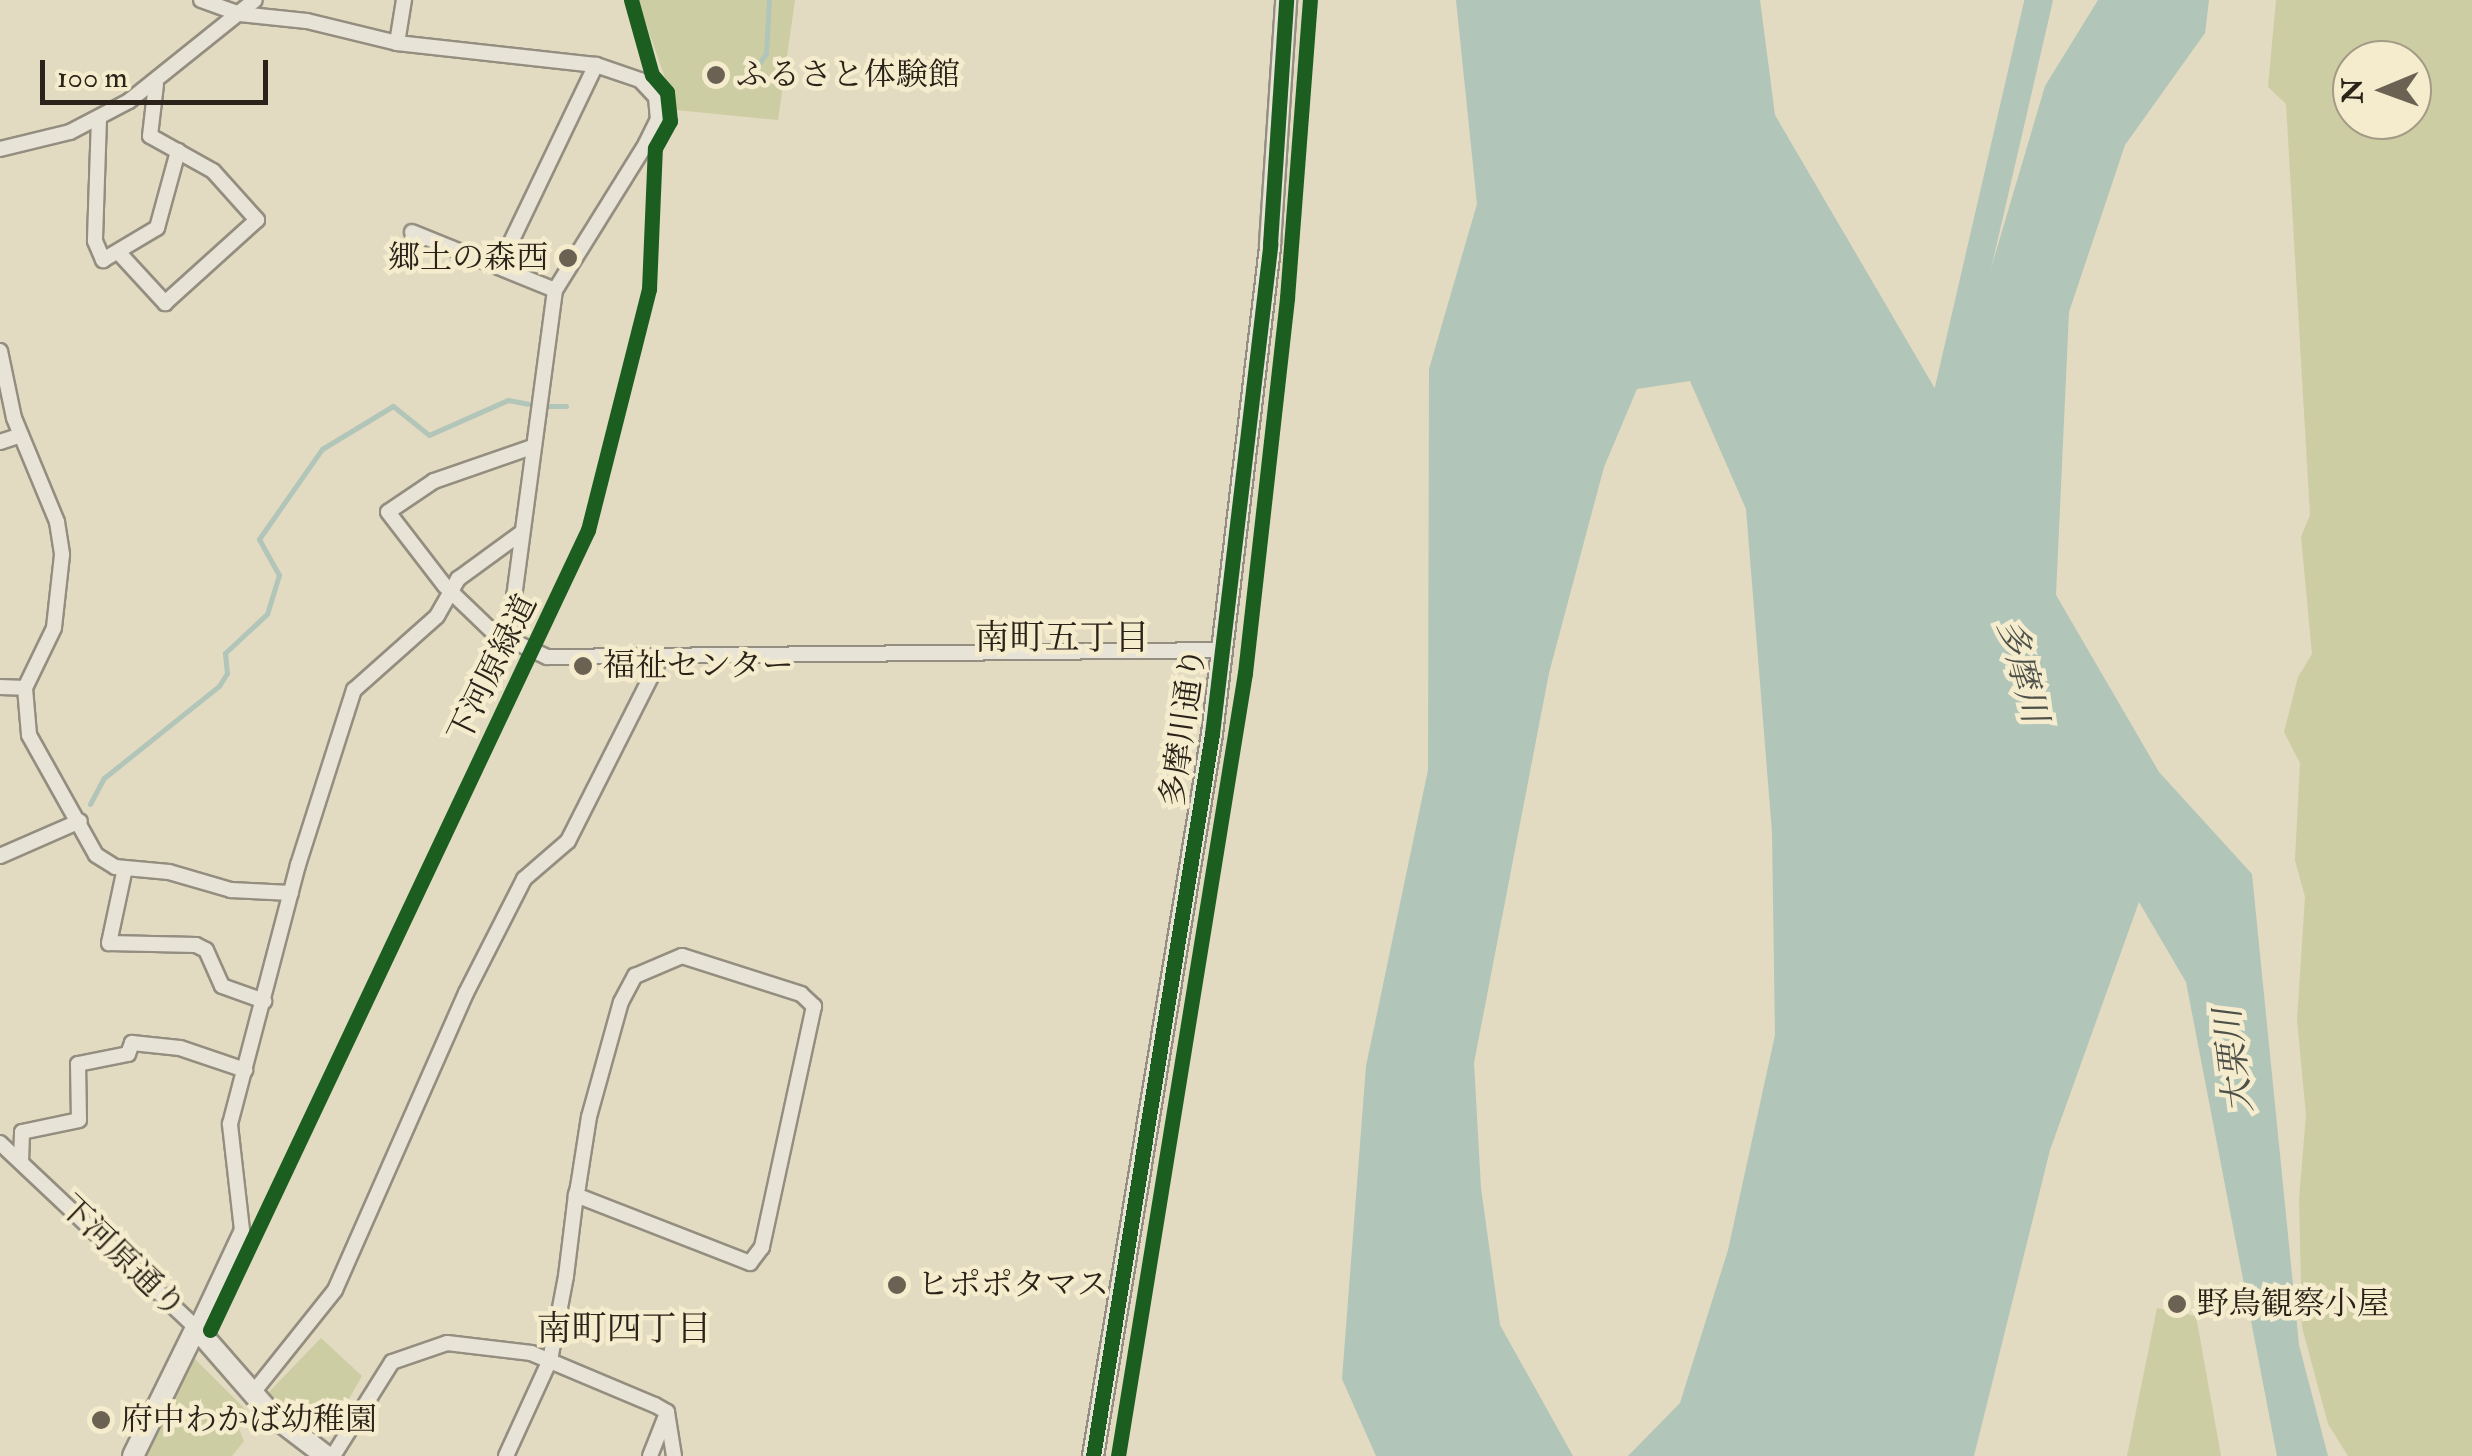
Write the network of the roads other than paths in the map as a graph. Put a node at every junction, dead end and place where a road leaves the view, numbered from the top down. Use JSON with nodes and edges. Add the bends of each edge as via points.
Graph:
{"nodes":[{"id":1,"x":200,"y":0,"type":"edge"},
{"id":2,"x":256,"y":0,"type":"edge"},
{"id":3,"x":404,"y":0,"type":"edge"},
{"id":4,"x":1286,"y":0,"type":"edge"},
{"id":5,"x":240,"y":14,"type":"junction"},
{"id":6,"x":396,"y":44,"type":"junction"},
{"id":7,"x":596,"y":65,"type":"junction"},
{"id":8,"x":156,"y":84,"type":"junction"},
{"id":9,"x":99,"y":118,"type":"junction"},
{"id":10,"x":0,"y":150,"type":"edge"},
{"id":11,"x":178,"y":152,"type":"junction"},
{"id":12,"x":412,"y":232,"type":"dead end"},
{"id":13,"x":120,"y":254,"type":"junction"},
{"id":14,"x":500,"y":265,"type":"junction"},
{"id":15,"x":555,"y":290,"type":"junction"},
{"id":16,"x":0,"y":351,"type":"edge"},
{"id":17,"x":21,"y":435,"type":"junction"},
{"id":18,"x":0,"y":442,"type":"edge"},
{"id":19,"x":532,"y":447,"type":"junction"},
{"id":20,"x":522,"y":532,"type":"junction"},
{"id":21,"x":453,"y":591,"type":"junction"},
{"id":22,"x":508,"y":642,"type":"junction"},
{"id":23,"x":1222,"y":650,"type":"junction"},
{"id":24,"x":661,"y":657,"type":"junction"},
{"id":25,"x":0,"y":687,"type":"edge"},
{"id":26,"x":25,"y":688,"type":"junction"},
{"id":27,"x":80,"y":821,"type":"junction"},
{"id":28,"x":0,"y":856,"type":"edge"},
{"id":29,"x":125,"y":868,"type":"junction"},
{"id":30,"x":291,"y":893,"type":"junction"},
{"id":31,"x":264,"y":1001,"type":"junction"},
{"id":32,"x":245,"y":1070,"type":"junction"},
{"id":33,"x":0,"y":1143,"type":"edge"},
{"id":34,"x":21,"y":1162,"type":"junction"},
{"id":35,"x":576,"y":1195,"type":"junction"},
{"id":36,"x":196,"y":1328,"type":"junction"},
{"id":37,"x":550,"y":1360,"type":"junction"},
{"id":38,"x":252,"y":1394,"type":"junction"},
{"id":39,"x":667,"y":1412,"type":"junction"},
{"id":40,"x":133,"y":1456,"type":"edge"},
{"id":41,"x":330,"y":1456,"type":"edge"},
{"id":42,"x":506,"y":1456,"type":"edge"},
{"id":43,"x":650,"y":1456,"type":"edge"},
{"id":44,"x":674,"y":1456,"type":"edge"},
{"id":45,"x":1093,"y":1456,"type":"edge"}],
"edges":[{"from":1,"to":5,"type":"street"},
{"from":2,"to":5,"type":"street"},
{"from":3,"to":6,"type":"street"},
{"from":4,"to":23,"type":"street","name":"多摩川通り","via":[[1270,244]]},
{"from":5,"to":6,"type":"street","via":[[307,21]]},
{"from":5,"to":8,"type":"street"},
{"from":6,"to":7,"type":"street"},
{"from":7,"to":14,"type":"street"},
{"from":7,"to":15,"type":"street","via":[[650,88],[658,119]]},
{"from":8,"to":9,"type":"street"},
{"from":8,"to":11,"type":"street","via":[[150,136]]},
{"from":9,"to":10,"type":"street"},
{"from":9,"to":13,"type":"street","via":[[95,241],[103,260]]},
{"from":11,"to":13,"type":"street","via":[[157,228]]},
{"from":11,"to":13,"type":"street","via":[[214,171],[257,220],[165,303]]},
{"from":12,"to":14,"type":"street"},
{"from":14,"to":15,"type":"street"},
{"from":15,"to":19,"type":"street"},
{"from":16,"to":17,"type":"street"},
{"from":17,"to":18,"type":"street"},
{"from":17,"to":26,"type":"street","via":[[58,522],[62,556],[54,628]]},
{"from":19,"to":20,"type":"street"},
{"from":19,"to":21,"type":"street","via":[[434,481],[388,512]]},
{"from":20,"to":21,"type":"street","via":[[485,554]]},
{"from":20,"to":22,"type":"street"},
{"from":21,"to":22,"type":"street"},
{"from":21,"to":30,"type":"street","via":[[437,616],[354,690]]},
{"from":22,"to":24,"type":"street","via":[[547,657]]},
{"from":23,"to":24,"type":"street"},
{"from":23,"to":45,"type":"street","name":"多摩川通り"},
{"from":24,"to":38,"type":"street","via":[[568,840],[524,879],[466,993],[335,1290]]},
{"from":25,"to":26,"type":"street"},
{"from":26,"to":27,"type":"street","via":[[29,735]]},
{"from":27,"to":28,"type":"street"},
{"from":27,"to":29,"type":"street","via":[[96,855]]},
{"from":29,"to":30,"type":"street","via":[[231,890]]},
{"from":29,"to":31,"type":"street","via":[[109,943],[196,945],[206,950],[222,986]]},
{"from":30,"to":31,"type":"street"},
{"from":31,"to":32,"type":"street"},
{"from":32,"to":34,"type":"street","via":[[180,1048],[132,1043],[128,1054],[78,1064],[79,1120],[22,1132]]},
{"from":32,"to":36,"type":"street","via":[[229,1138],[245,1220]]},
{"from":33,"to":34,"type":"street","name":"下河原通り"},
{"from":34,"to":36,"type":"street","name":"下河原通り"},
{"from":35,"to":35,"type":"street","via":[[750,1263],[762,1247],[814,1006],[801,994],[682,956],[635,976],[621,1002],[589,1117]]},
{"from":35,"to":37,"type":"street"},
{"from":36,"to":38,"type":"street","name":"下河原通り"},
{"from":36,"to":40,"type":"street"},
{"from":37,"to":39,"type":"street"},
{"from":37,"to":41,"type":"street","via":[[468,1344],[413,1350],[372,1386]]},
{"from":37,"to":42,"type":"street"},
{"from":38,"to":41,"type":"street","name":"下河原通り"},
{"from":39,"to":43,"type":"street"},
{"from":39,"to":44,"type":"street"}]}
